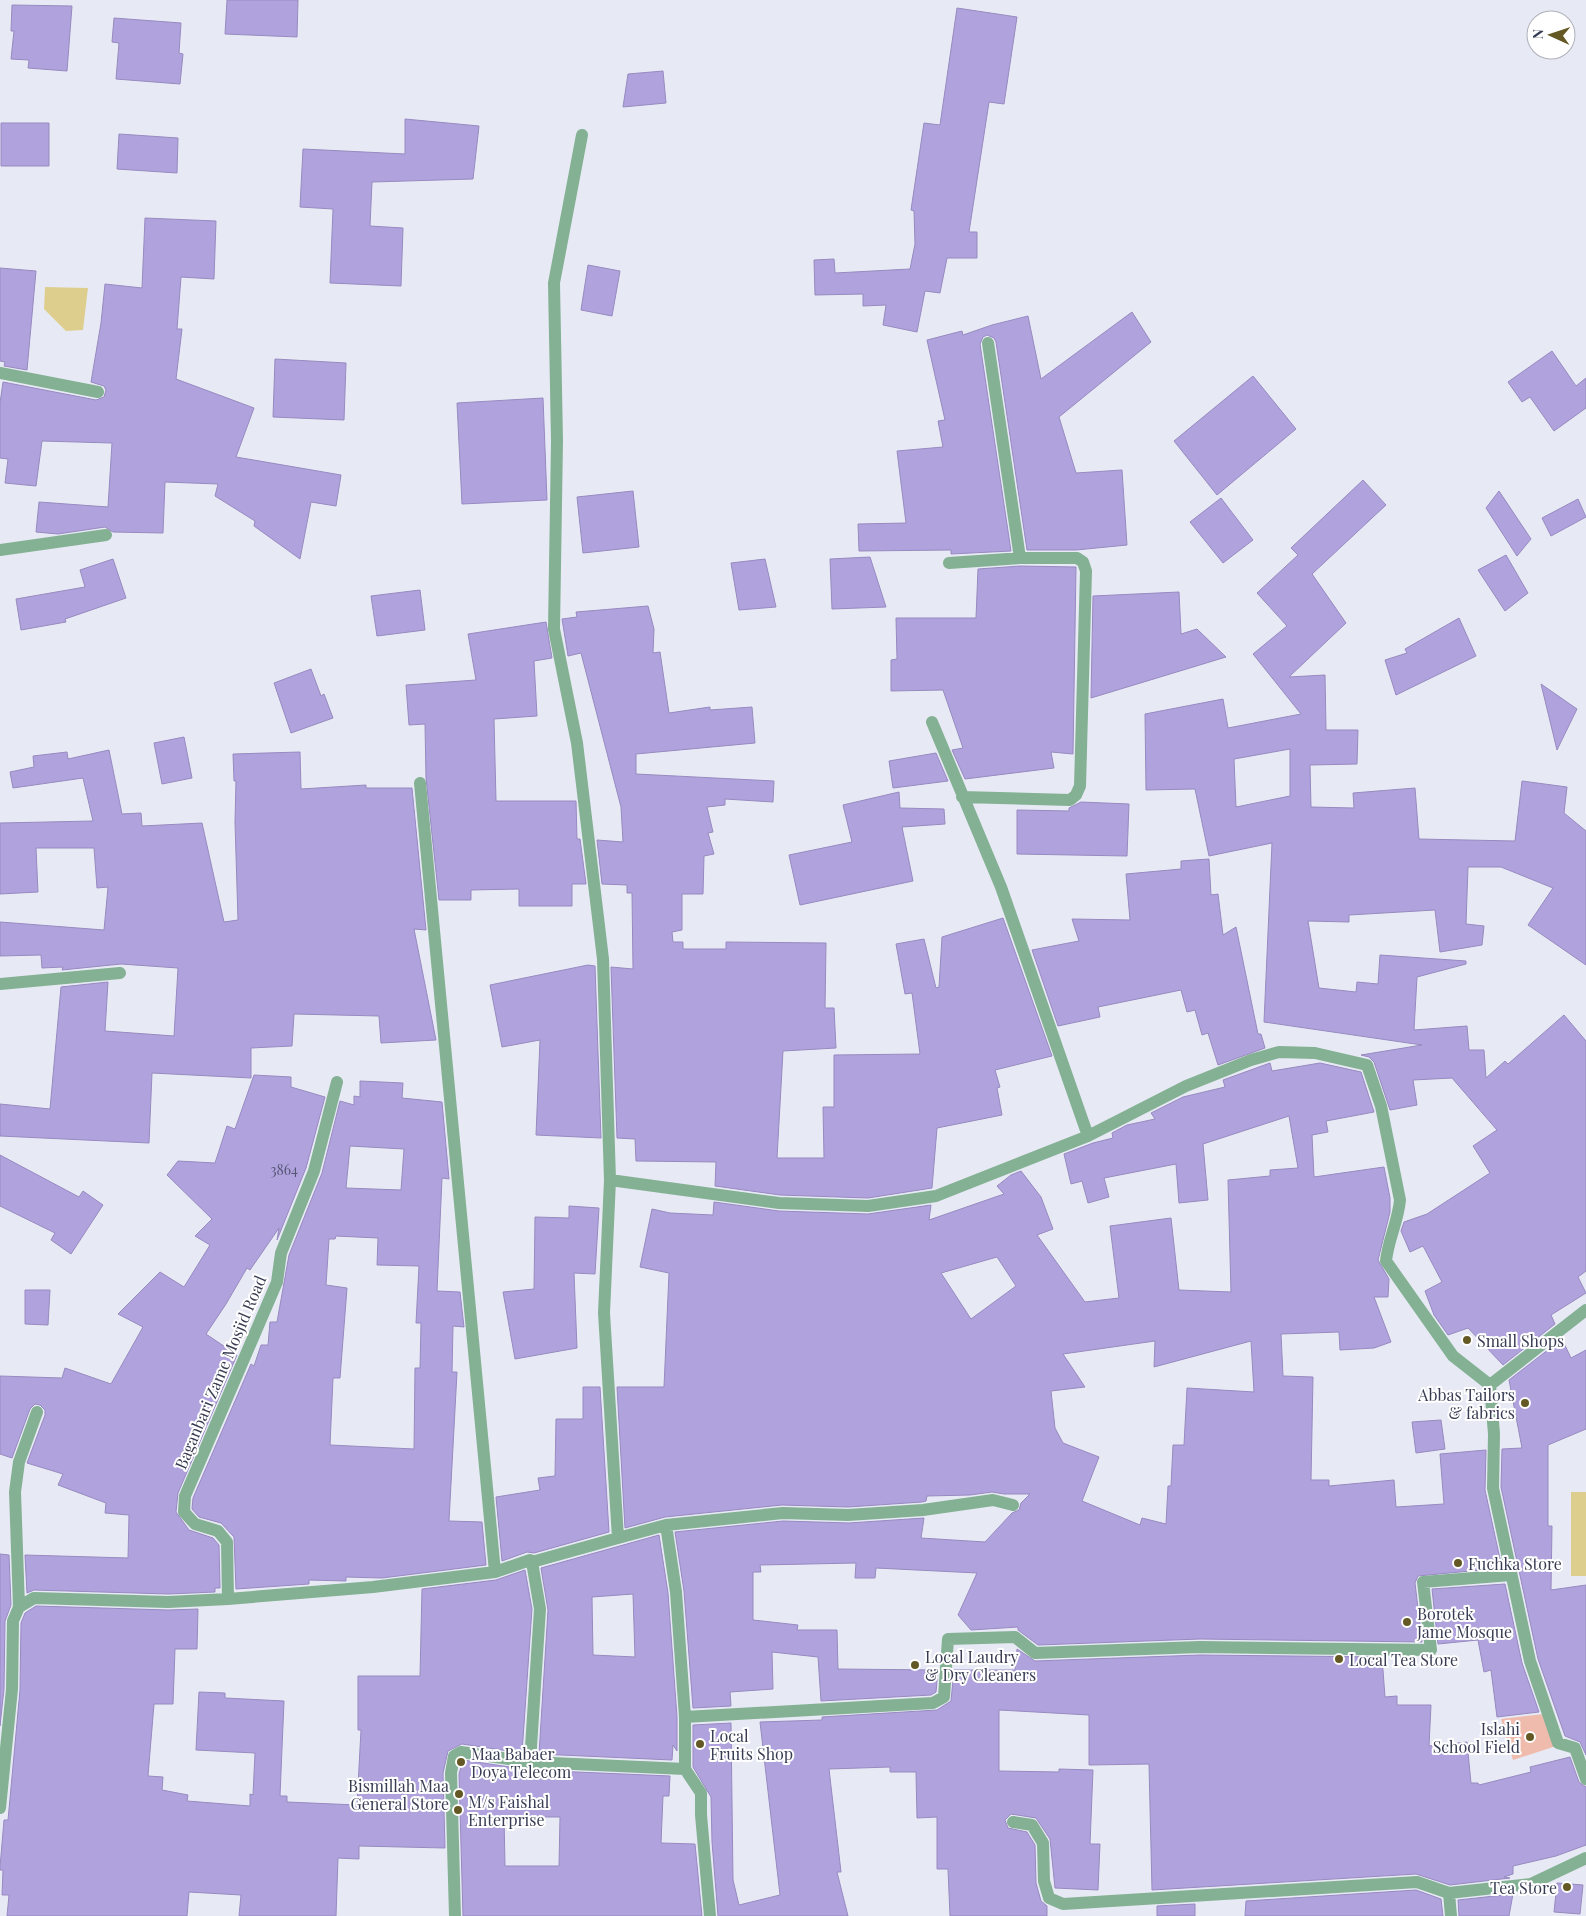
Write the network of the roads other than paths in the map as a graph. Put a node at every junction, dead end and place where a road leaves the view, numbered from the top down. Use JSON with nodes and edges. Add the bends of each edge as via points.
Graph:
{"nodes":[{"id":1,"x":582,"y":135,"type":"dead end"},
{"id":2,"x":988,"y":342,"type":"dead end"},
{"id":3,"x":0,"y":373,"type":"edge"},
{"id":4,"x":98,"y":392,"type":"dead end"},
{"id":5,"x":106,"y":535,"type":"dead end"},
{"id":6,"x":0,"y":550,"type":"edge"},
{"id":7,"x":1020,"y":558,"type":"junction"},
{"id":8,"x":949,"y":563,"type":"dead end"},
{"id":9,"x":932,"y":722,"type":"dead end"},
{"id":10,"x":420,"y":783,"type":"dead end"},
{"id":11,"x":962,"y":797,"type":"junction"},
{"id":12,"x":120,"y":973,"type":"dead end"},
{"id":13,"x":0,"y":984,"type":"edge"},
{"id":14,"x":337,"y":1082,"type":"dead end"},
{"id":15,"x":1088,"y":1136,"type":"junction"},
{"id":16,"x":610,"y":1180,"type":"junction"},
{"id":17,"x":1586,"y":1310,"type":"edge"},
{"id":18,"x":1490,"y":1385,"type":"junction"},
{"id":19,"x":37,"y":1412,"type":"dead end"},
{"id":20,"x":1013,"y":1505,"type":"dead end"},
{"id":21,"x":666,"y":1525,"type":"junction"},
{"id":22,"x":618,"y":1538,"type":"junction"},
{"id":23,"x":532,"y":1562,"type":"junction"},
{"id":24,"x":495,"y":1572,"type":"junction"},
{"id":25,"x":1511,"y":1575,"type":"junction"},
{"id":26,"x":228,"y":1599,"type":"junction"},
{"id":27,"x":19,"y":1607,"type":"junction"},
{"id":28,"x":6,"y":1689,"type":"edge"},
{"id":29,"x":685,"y":1717,"type":"junction"},
{"id":30,"x":530,"y":1762,"type":"junction"},
{"id":31,"x":684,"y":1769,"type":"junction"},
{"id":32,"x":1586,"y":1780,"type":"edge"},
{"id":33,"x":0,"y":1808,"type":"edge"},
{"id":34,"x":1013,"y":1822,"type":"dead end"},
{"id":35,"x":1586,"y":1858,"type":"edge"},
{"id":36,"x":1449,"y":1893,"type":"junction"},
{"id":37,"x":455,"y":1916,"type":"edge"},
{"id":38,"x":710,"y":1916,"type":"edge"},
{"id":39,"x":1452,"y":1916,"type":"edge"}],
"edges":[{"from":1,"to":16,"type":"street","via":[[554,283],[557,441],[554,629],[577,743],[603,958]]},
{"from":2,"to":7,"type":"street"},
{"from":3,"to":4,"type":"street"},
{"from":5,"to":6,"type":"street"},
{"from":7,"to":8,"type":"street"},
{"from":7,"to":11,"type":"street","via":[[1077,558],[1083,562],[1086,571],[1080,786],[1076,796],[1070,800]]},
{"from":9,"to":11,"type":"street"},
{"from":10,"to":24,"type":"street"},
{"from":11,"to":15,"type":"street","via":[[1000,887]]},
{"from":12,"to":13,"type":"street"},
{"from":14,"to":26,"type":"street","name":"Baganbari Zame Mosjid Road","via":[[314,1171],[281,1253],[277,1282],[185,1496],[184,1512],[195,1524],[218,1532],[227,1542]]},
{"from":15,"to":16,"type":"street","via":[[936,1196],[868,1206],[779,1204]]},
{"from":15,"to":18,"type":"street","via":[[1186,1086],[1279,1052],[1315,1054],[1367,1065],[1380,1106],[1400,1200],[1386,1261],[1454,1356]]},
{"from":16,"to":22,"type":"street","via":[[604,1313]]},
{"from":17,"to":18,"type":"street"},
{"from":18,"to":25,"type":"street","via":[[1494,1434],[1493,1488]]},
{"from":19,"to":27,"type":"street","via":[[19,1462],[15,1492]]},
{"from":20,"to":21,"type":"street","via":[[993,1500],[922,1510],[848,1515],[784,1513]]},
{"from":21,"to":22,"type":"street"},
{"from":21,"to":29,"type":"street","via":[[676,1592]]},
{"from":22,"to":23,"type":"street"},
{"from":23,"to":24,"type":"street"},
{"from":23,"to":30,"type":"street","via":[[540,1609]]},
{"from":24,"to":26,"type":"street","via":[[373,1587]]},
{"from":25,"to":29,"type":"street","via":[[1423,1582],[1430,1650],[1200,1648],[1035,1653],[1015,1636],[948,1639],[944,1697],[933,1703]]},
{"from":25,"to":32,"type":"street","via":[[1530,1662],[1558,1743],[1575,1748]]},
{"from":26,"to":27,"type":"street","via":[[168,1602],[34,1598]]},
{"from":27,"to":28,"type":"street","via":[[13,1621]]},
{"from":28,"to":33,"type":"street"},
{"from":29,"to":31,"type":"street"},
{"from":30,"to":31,"type":"street"},
{"from":30,"to":37,"type":"street","via":[[461,1752],[454,1756],[451,1773]]},
{"from":31,"to":38,"type":"street","via":[[701,1793]]},
{"from":34,"to":36,"type":"street","via":[[1032,1825],[1043,1843],[1044,1881],[1049,1898],[1063,1904],[1398,1882],[1418,1882]]},
{"from":35,"to":36,"type":"street","via":[[1531,1884]]},
{"from":36,"to":39,"type":"street"}]}
